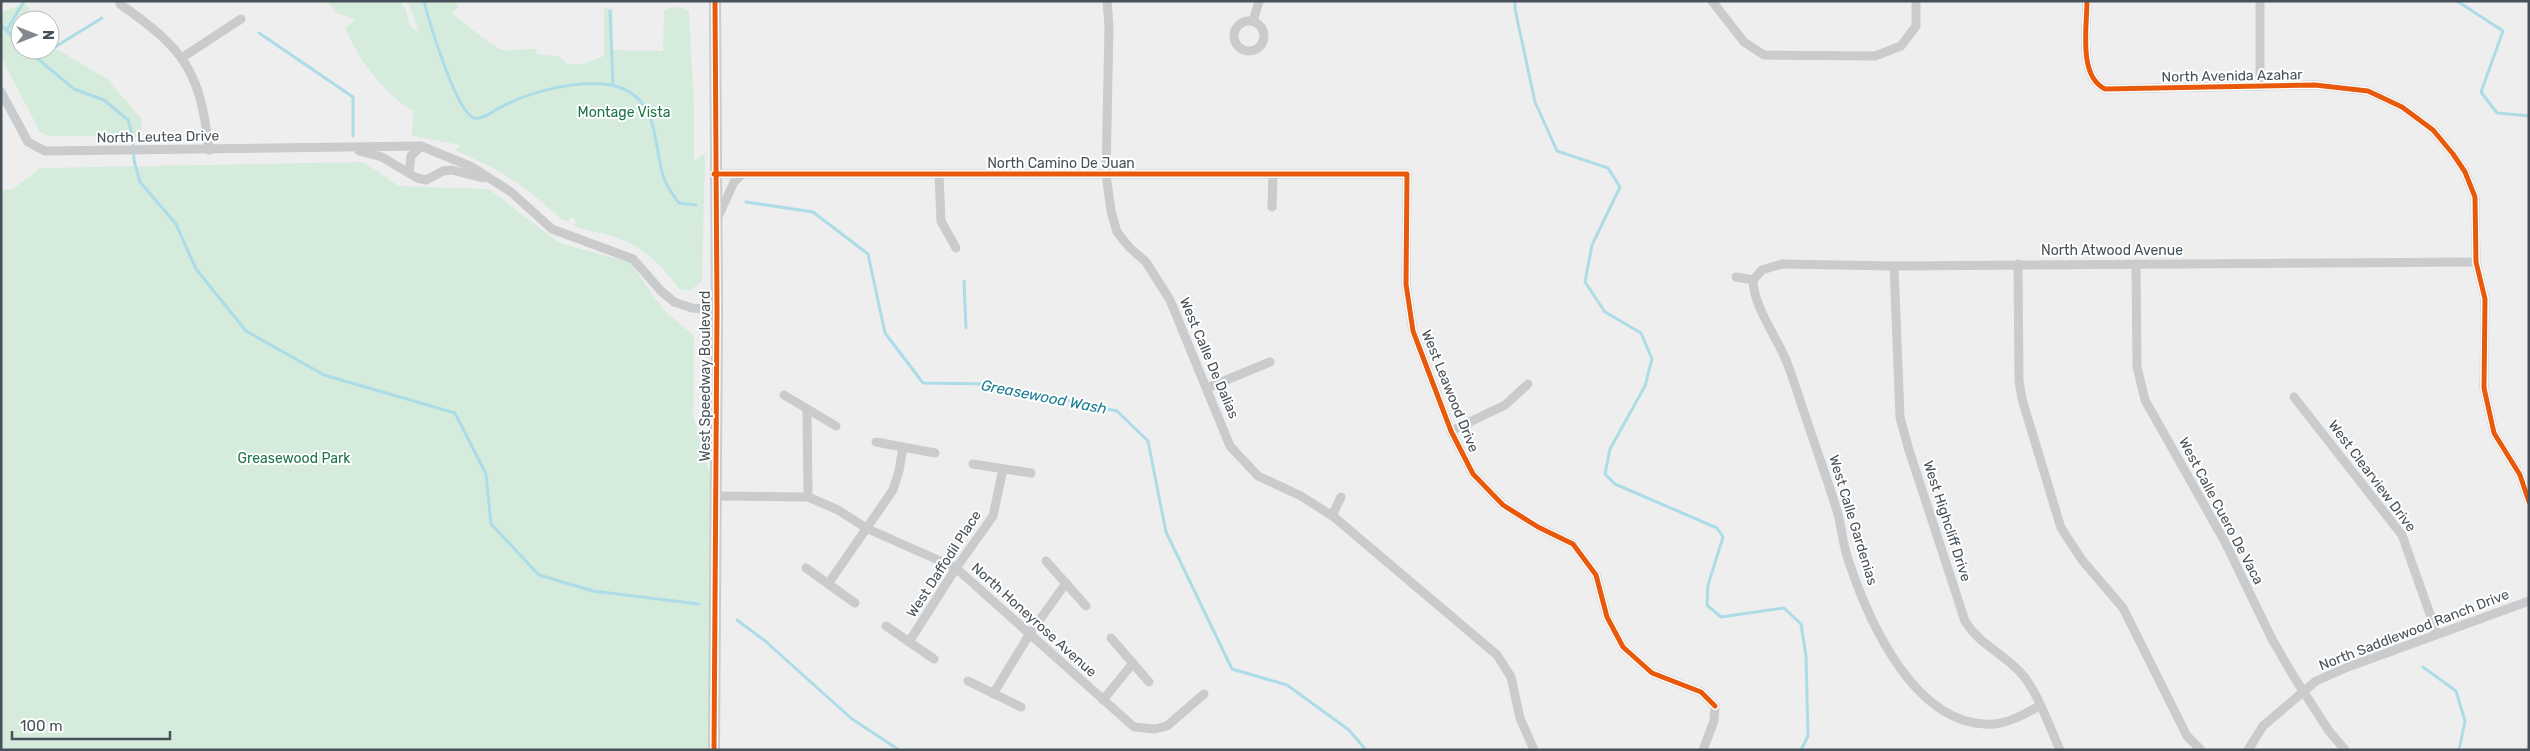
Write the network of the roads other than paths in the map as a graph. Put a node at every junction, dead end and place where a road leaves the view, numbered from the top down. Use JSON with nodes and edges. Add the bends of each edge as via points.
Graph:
{"nodes":[{"id":1,"x":715,"y":1,"type":"edge"},
{"id":2,"x":1106,"y":1,"type":"edge"},
{"id":3,"x":1259,"y":1,"type":"edge"},
{"id":4,"x":1712,"y":1,"type":"edge"},
{"id":5,"x":1916,"y":1,"type":"edge"},
{"id":6,"x":2087,"y":1,"type":"edge"},
{"id":7,"x":2260,"y":1,"type":"edge"},
{"id":8,"x":120,"y":4,"type":"dead end"},
{"id":9,"x":241,"y":19,"type":"dead end"},
{"id":10,"x":1253,"y":21,"type":"dead end"},
{"id":11,"x":183,"y":57,"type":"junction"},
{"id":12,"x":2260,"y":86,"type":"junction"},
{"id":13,"x":1,"y":92,"type":"edge"},
{"id":14,"x":420,"y":146,"type":"junction"},
{"id":15,"x":347,"y":148,"type":"junction"},
{"id":16,"x":209,"y":150,"type":"junction"},
{"id":17,"x":409,"y":173,"type":"junction"},
{"id":18,"x":714,"y":174,"type":"junction"},
{"id":19,"x":742,"y":174,"type":"junction"},
{"id":20,"x":939,"y":174,"type":"junction"},
{"id":21,"x":1106,"y":174,"type":"junction"},
{"id":22,"x":1407,"y":174,"type":"joint"},
{"id":23,"x":1273,"y":175,"type":"junction"},
{"id":24,"x":495,"y":182,"type":"junction"},
{"id":25,"x":1272,"y":207,"type":"dead end"},
{"id":26,"x":715,"y":224,"type":"junction"},
{"id":27,"x":956,"y":248,"type":"dead end"},
{"id":28,"x":2476,"y":262,"type":"junction"},
{"id":29,"x":2018,"y":264,"type":"junction"},
{"id":30,"x":2136,"y":264,"type":"junction"},
{"id":31,"x":1894,"y":266,"type":"junction"},
{"id":32,"x":1736,"y":277,"type":"dead end"},
{"id":33,"x":1753,"y":280,"type":"junction"},
{"id":34,"x":717,"y":310,"type":"junction"},
{"id":35,"x":1270,"y":362,"type":"dead end"},
{"id":36,"x":1528,"y":384,"type":"dead end"},
{"id":37,"x":1207,"y":388,"type":"junction"},
{"id":38,"x":784,"y":395,"type":"dead end"},
{"id":39,"x":2294,"y":397,"type":"dead end"},
{"id":40,"x":808,"y":409,"type":"junction"},
{"id":41,"x":836,"y":426,"type":"dead end"},
{"id":42,"x":1451,"y":431,"type":"junction"},
{"id":43,"x":876,"y":442,"type":"dead end"},
{"id":44,"x":903,"y":447,"type":"junction"},
{"id":45,"x":935,"y":453,"type":"dead end"},
{"id":46,"x":973,"y":464,"type":"dead end"},
{"id":47,"x":1003,"y":469,"type":"junction"},
{"id":48,"x":1031,"y":474,"type":"dead end"},
{"id":49,"x":716,"y":496,"type":"junction"},
{"id":50,"x":808,"y":497,"type":"junction"},
{"id":51,"x":1341,"y":497,"type":"dead end"},
{"id":52,"x":2529,"y":502,"type":"edge"},
{"id":53,"x":1332,"y":516,"type":"junction"},
{"id":54,"x":866,"y":528,"type":"junction"},
{"id":55,"x":1046,"y":561,"type":"dead end"},
{"id":56,"x":806,"y":568,"type":"dead end"},
{"id":57,"x":956,"y":568,"type":"junction"},
{"id":58,"x":1066,"y":583,"type":"junction"},
{"id":59,"x":828,"y":584,"type":"junction"},
{"id":60,"x":2529,"y":601,"type":"edge"},
{"id":61,"x":855,"y":603,"type":"dead end"},
{"id":62,"x":1086,"y":606,"type":"dead end"},
{"id":63,"x":886,"y":626,"type":"dead end"},
{"id":64,"x":2437,"y":634,"type":"junction"},
{"id":65,"x":1029,"y":636,"type":"junction"},
{"id":66,"x":1111,"y":638,"type":"dead end"},
{"id":67,"x":909,"y":642,"type":"junction"},
{"id":68,"x":934,"y":659,"type":"dead end"},
{"id":69,"x":1133,"y":663,"type":"junction"},
{"id":70,"x":968,"y":681,"type":"dead end"},
{"id":71,"x":1149,"y":682,"type":"dead end"},
{"id":72,"x":2303,"y":690,"type":"junction"},
{"id":73,"x":993,"y":694,"type":"junction"},
{"id":74,"x":1204,"y":694,"type":"dead end"},
{"id":75,"x":1103,"y":700,"type":"junction"},
{"id":76,"x":2039,"y":706,"type":"junction"},
{"id":77,"x":1021,"y":707,"type":"dead end"},
{"id":78,"x":714,"y":750,"type":"edge"},
{"id":79,"x":1534,"y":750,"type":"edge"},
{"id":80,"x":1703,"y":750,"type":"edge"},
{"id":81,"x":2060,"y":750,"type":"edge"},
{"id":82,"x":2201,"y":750,"type":"edge"},
{"id":83,"x":2248,"y":750,"type":"edge"},
{"id":84,"x":2345,"y":750,"type":"edge"}],
"edges":[{"from":1,"to":18,"type":"main road","name":"West Speedway Boulevard"},
{"from":2,"to":21,"type":"street","via":[[1109,26]]},
{"from":3,"to":10,"type":"street"},
{"from":4,"to":5,"type":"street","via":[[1744,42],[1764,55],[1874,56],[1901,46],[1911,33],[1916,26]]},
{"from":6,"to":12,"type":"street","name":"North Avenida Azahar","via":[[2087,59],[2093,84],[2105,89]]},
{"from":7,"to":12,"type":"street"},
{"from":8,"to":11,"type":"street","via":[[157,30]]},
{"from":9,"to":11,"type":"street"},
{"from":11,"to":16,"type":"street","via":[[205,111]]},
{"from":12,"to":28,"type":"street","name":"North Avenida Azahar","via":[[2315,85],[2368,91],[2402,107],[2433,130],[2465,172],[2475,197]]},
{"from":13,"to":16,"type":"street","name":"North Leutea Drive","via":[[28,142],[45,151]]},
{"from":14,"to":15,"type":"street","name":"North Leutea Drive"},
{"from":14,"to":17,"type":"street","via":[[411,156]]},
{"from":14,"to":24,"type":"street","name":"North Leutea Drive","via":[[472,167]]},
{"from":15,"to":16,"type":"street","name":"North Leutea Drive"},
{"from":15,"to":17,"type":"street","name":"North Leutea Drive","via":[[382,157]]},
{"from":17,"to":24,"type":"street","name":"North Leutea Drive","via":[[426,180],[443,171],[462,171]]},
{"from":18,"to":19,"type":"street","name":"North Camino De Juan"},
{"from":18,"to":26,"type":"main road","name":"West Speedway Boulevard"},
{"from":19,"to":20,"type":"street","name":"North Camino De Juan"},
{"from":19,"to":26,"type":"street","via":[[734,182]]},
{"from":20,"to":21,"type":"street","name":"North Camino De Juan"},
{"from":20,"to":27,"type":"street","via":[[941,221]]},
{"from":21,"to":23,"type":"street","name":"North Camino De Juan"},
{"from":21,"to":37,"type":"street","name":"West Calle De Dalias","via":[[1117,232],[1146,262],[1160,283]]},
{"from":22,"to":23,"type":"street","name":"North Camino De Juan"},
{"from":22,"to":42,"type":"street","name":"West Leawood Drive","via":[[1406,284],[1413,331]]},
{"from":23,"to":25,"type":"street"},
{"from":24,"to":34,"type":"street","name":"North Leutea Drive","via":[[552,229],[633,259],[674,302],[692,308]]},
{"from":26,"to":34,"type":"main road","name":"West Speedway Boulevard"},
{"from":28,"to":30,"type":"street","name":"North Atwood Avenue"},
{"from":28,"to":52,"type":"street","via":[[2485,299],[2484,388],[2494,433],[2520,475]]},
{"from":29,"to":30,"type":"street","name":"North Atwood Avenue"},
{"from":29,"to":31,"type":"street","name":"North Atwood Avenue"},
{"from":29,"to":82,"type":"street","via":[[2019,381],[2061,528],[2082,560],[2124,608],[2187,736]]},
{"from":30,"to":72,"type":"street","name":"West Calle Cuero De Vaca","via":[[2136,367],[2145,400],[2225,542],[2272,639]]},
{"from":31,"to":33,"type":"street","name":"North Atwood Avenue","via":[[1782,264],[1762,270]]},
{"from":31,"to":76,"type":"street","name":"West Highcliff Drive","via":[[1900,416],[1965,621],[1973,634],[2020,672]]},
{"from":32,"to":33,"type":"street"},
{"from":33,"to":76,"type":"street","name":"West Calle Gardenias","via":[[1757,301],[1786,360],[1810,428],[1838,513],[1846,556],[1879,636],[1898,667],[1928,699],[1953,716],[1975,723],[2006,721]]},
{"from":34,"to":49,"type":"main road","name":"West Speedway Boulevard"},
{"from":35,"to":37,"type":"street"},
{"from":36,"to":42,"type":"street","via":[[1505,405]]},
{"from":37,"to":53,"type":"street","name":"West Calle De Dalias","via":[[1230,446],[1258,476],[1301,496]]},
{"from":38,"to":40,"type":"street"},
{"from":39,"to":64,"type":"street","name":"West Clearview Drive","via":[[2402,535]]},
{"from":40,"to":41,"type":"street"},
{"from":40,"to":50,"type":"street"},
{"from":42,"to":80,"type":"street","name":"West Leawood Drive","via":[[1473,474],[1503,505],[1573,544],[1596,575],[1607,617],[1623,647],[1652,673],[1701,692],[1719,705]]},
{"from":43,"to":44,"type":"street"},
{"from":44,"to":45,"type":"street"},
{"from":44,"to":54,"type":"street","via":[[893,490]]},
{"from":46,"to":47,"type":"street"},
{"from":47,"to":48,"type":"street"},
{"from":47,"to":57,"type":"street","name":"West Daffodil Place","via":[[993,516]]},
{"from":49,"to":50,"type":"street","name":"North Honeyrose Avenue"},
{"from":49,"to":78,"type":"main road","name":"West Speedway Boulevard"},
{"from":50,"to":54,"type":"street","name":"North Honeyrose Avenue","via":[[838,510]]},
{"from":51,"to":53,"type":"street"},
{"from":53,"to":79,"type":"street","name":"West Calle De Dalias","via":[[1497,655],[1511,677],[1520,718]]},
{"from":54,"to":57,"type":"street","name":"North Honeyrose Avenue"},
{"from":54,"to":59,"type":"street"},
{"from":55,"to":58,"type":"street"},
{"from":56,"to":59,"type":"street"},
{"from":57,"to":65,"type":"street","name":"North Honeyrose Avenue"},
{"from":57,"to":67,"type":"street","name":"West Daffodil Place"},
{"from":58,"to":62,"type":"street"},
{"from":58,"to":65,"type":"street"},
{"from":59,"to":61,"type":"street"},
{"from":60,"to":64,"type":"street","name":"North Saddlewood Ranch Drive"},
{"from":63,"to":67,"type":"street"},
{"from":64,"to":72,"type":"street","name":"North Saddlewood Ranch Drive","via":[[2348,667]]},
{"from":65,"to":73,"type":"street"},
{"from":65,"to":75,"type":"street","name":"North Honeyrose Avenue"},
{"from":66,"to":69,"type":"street"},
{"from":67,"to":68,"type":"street"},
{"from":69,"to":71,"type":"street"},
{"from":69,"to":75,"type":"street"},
{"from":70,"to":73,"type":"street"},
{"from":72,"to":83,"type":"street","name":"North Saddlewood Ranch Drive","via":[[2262,726]]},
{"from":72,"to":84,"type":"street","name":"West Calle Cuero De Vaca"},
{"from":73,"to":77,"type":"street"},
{"from":74,"to":75,"type":"street","name":"North Honeyrose Avenue","via":[[1167,726],[1155,729],[1134,727]]},
{"from":76,"to":81,"type":"street","name":"West Highcliff Drive"}]}
